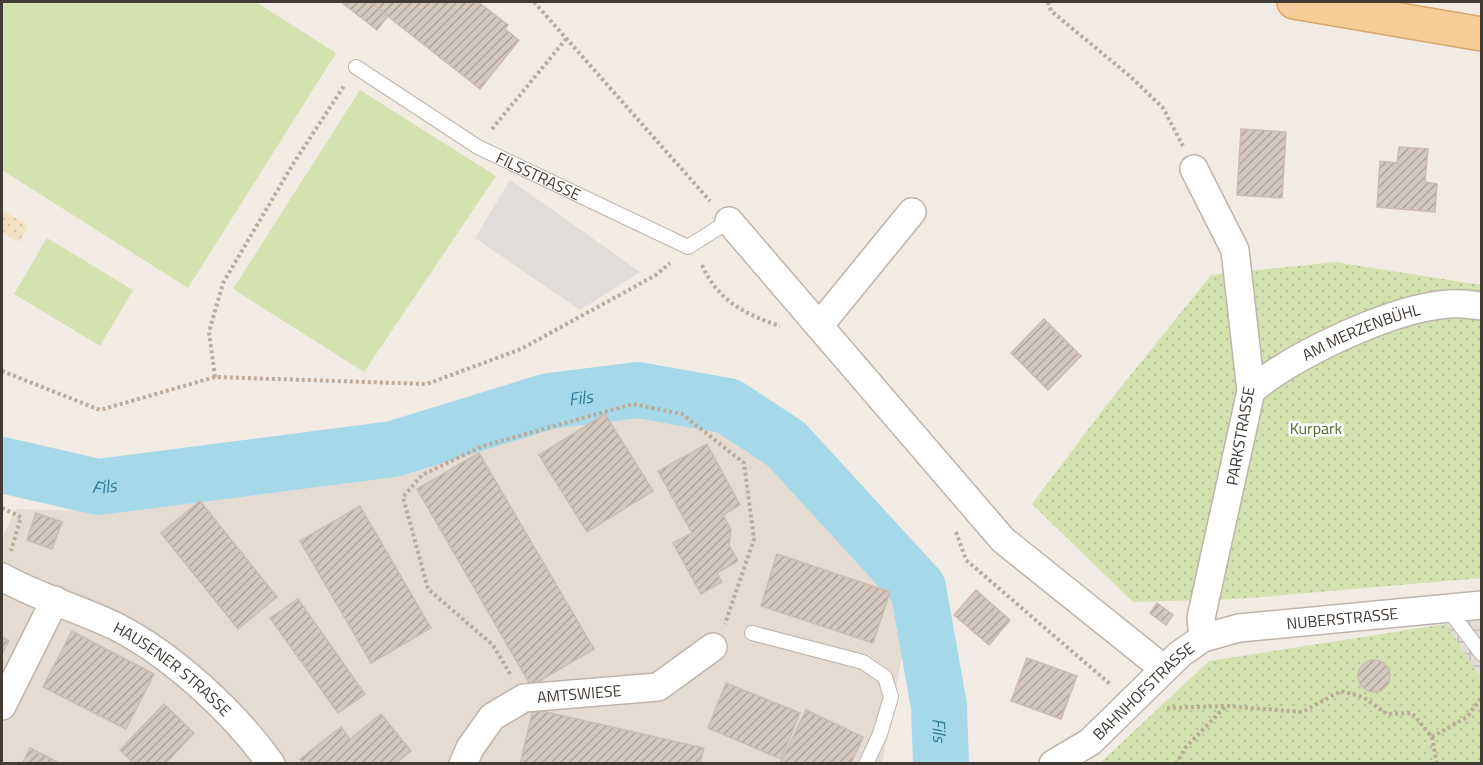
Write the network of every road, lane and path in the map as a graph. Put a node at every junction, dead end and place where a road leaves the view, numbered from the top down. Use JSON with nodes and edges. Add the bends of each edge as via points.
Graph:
{"nodes":[{"id":1,"x":534,"y":2,"type":"edge"},
{"id":2,"x":1048,"y":2,"type":"edge"},
{"id":3,"x":1294,"y":2,"type":"edge"},
{"id":4,"x":1482,"y":34,"type":"edge"},
{"id":5,"x":566,"y":39,"type":"junction"},
{"id":6,"x":356,"y":67,"type":"joint"},
{"id":7,"x":478,"y":147,"type":"junction"},
{"id":8,"x":1194,"y":169,"type":"joint"},
{"id":9,"x":912,"y":212,"type":"dead end"},
{"id":10,"x":729,"y":221,"type":"junction"},
{"id":11,"x":688,"y":247,"type":"junction"},
{"id":12,"x":1482,"y":306,"type":"edge"},
{"id":13,"x":819,"y":326,"type":"junction"},
{"id":14,"x":2,"y":371,"type":"edge"},
{"id":15,"x":215,"y":377,"type":"junction"},
{"id":16,"x":1251,"y":391,"type":"junction"},
{"id":17,"x":2,"y":508,"type":"edge"},
{"id":18,"x":6,"y":580,"type":"edge"},
{"id":19,"x":55,"y":600,"type":"junction"},
{"id":20,"x":1482,"y":605,"type":"edge"},
{"id":21,"x":1448,"y":609,"type":"junction"},
{"id":22,"x":752,"y":633,"type":"dead end"},
{"id":23,"x":1203,"y":638,"type":"junction"},
{"id":24,"x":712,"y":647,"type":"joint"},
{"id":25,"x":1482,"y":654,"type":"edge"},
{"id":26,"x":1164,"y":669,"type":"junction"},
{"id":27,"x":1482,"y":697,"type":"edge"},
{"id":28,"x":524,"y":698,"type":"junction"},
{"id":29,"x":1132,"y":702,"type":"junction"},
{"id":30,"x":2,"y":706,"type":"edge"},
{"id":31,"x":1227,"y":706,"type":"junction"},
{"id":32,"x":1432,"y":737,"type":"junction"},
{"id":33,"x":271,"y":764,"type":"edge"},
{"id":34,"x":463,"y":764,"type":"edge"},
{"id":35,"x":866,"y":764,"type":"edge"},
{"id":36,"x":1053,"y":764,"type":"edge"},
{"id":37,"x":1176,"y":764,"type":"edge"},
{"id":38,"x":1437,"y":764,"type":"edge"}],
"edges":[{"from":1,"to":5,"type":"path"},
{"from":2,"to":8,"type":"path","via":[[1052,11],[1163,108]]},
{"from":3,"to":4,"type":"main road"},
{"from":5,"to":7,"type":"path"},
{"from":5,"to":10,"type":"path"},
{"from":6,"to":7,"type":"lane","name":"FILSSTRASSE"},
{"from":6,"to":15,"type":"path","via":[[223,283],[209,332]]},
{"from":7,"to":11,"type":"lane","name":"FILSSTRASSE"},
{"from":8,"to":16,"type":"street","name":"PARKSTRASSE","via":[[1235,250]]},
{"from":9,"to":13,"type":"street"},
{"from":10,"to":11,"type":"lane"},
{"from":10,"to":13,"type":"street"},
{"from":11,"to":15,"type":"path","via":[[656,275],[521,349],[427,384]]},
{"from":12,"to":16,"type":"street","name":"AM MERZENBÜHL","via":[[1448,304],[1401,314],[1325,344],[1272,373]]},
{"from":13,"to":26,"type":"street","via":[[1003,540]]},
{"from":14,"to":15,"type":"path","via":[[100,410]]},
{"from":16,"to":23,"type":"street","name":"PARKSTRASSE","via":[[1201,618]]},
{"from":17,"to":18,"type":"path","via":[[21,517]]},
{"from":18,"to":19,"type":"street","name":"HAUSENER STRASSE"},
{"from":19,"to":30,"type":"street"},
{"from":19,"to":33,"type":"street","name":"HAUSENER STRASSE","via":[[119,628],[178,666],[256,743]]},
{"from":20,"to":21,"type":"street","name":"NUBERSTRASSE"},
{"from":21,"to":23,"type":"street","name":"NUBERSTRASSE","via":[[1239,628]]},
{"from":21,"to":25,"type":"lane"},
{"from":22,"to":35,"type":"lane","via":[[863,662],[885,677],[891,697]]},
{"from":23,"to":26,"type":"street","name":"BAHNHOFSTRASSE"},
{"from":24,"to":28,"type":"street","name":"AMTSWIESE","via":[[658,687]]},
{"from":24,"to":28,"type":"path","via":[[726,622],[754,539],[744,463],[682,414],[633,404],[483,446],[422,475],[403,497],[428,589],[492,645]]},
{"from":26,"to":29,"type":"street","name":"BAHNHOFSTRASSE"},
{"from":27,"to":32,"type":"path","via":[[1467,717]]},
{"from":28,"to":34,"type":"street","name":"AMTSWIESE","via":[[492,717]]},
{"from":29,"to":31,"type":"path","via":[[1160,709]]},
{"from":29,"to":36,"type":"street","name":"BAHNHOFSTRASSE","via":[[1090,742]]},
{"from":31,"to":32,"type":"path","via":[[1302,712],[1341,692],[1363,697],[1388,714],[1412,713]]},
{"from":31,"to":37,"type":"path","via":[[1186,747]]},
{"from":32,"to":38,"type":"path"}]}
